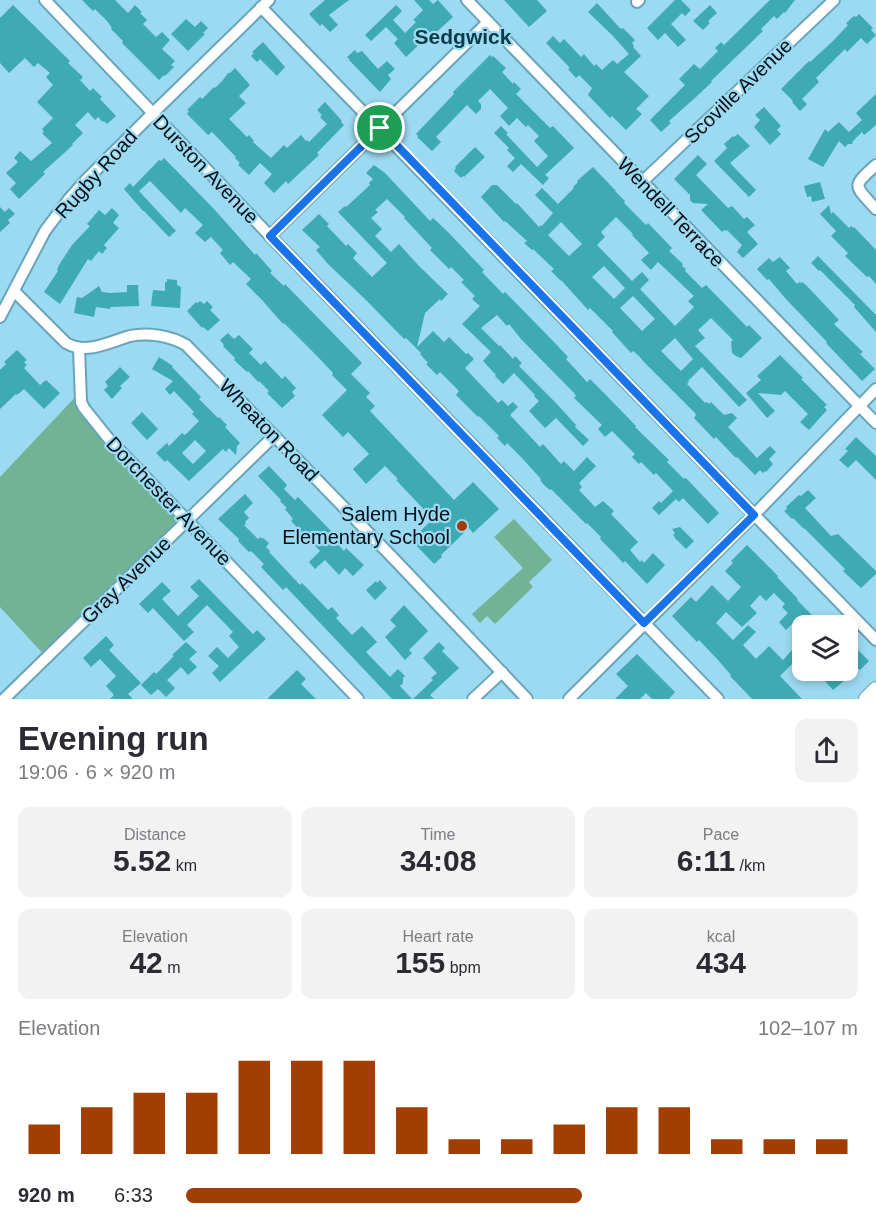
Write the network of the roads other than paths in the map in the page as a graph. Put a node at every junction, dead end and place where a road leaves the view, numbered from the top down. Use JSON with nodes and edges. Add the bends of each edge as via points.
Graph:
{"nodes":[{"id":1,"x":45,"y":0,"type":"edge"},
{"id":2,"x":467,"y":0,"type":"edge"},
{"id":3,"x":834,"y":0,"type":"edge"},
{"id":4,"x":265,"y":3,"type":"edge"},
{"id":5,"x":488,"y":22,"type":"junction"},
{"id":6,"x":153,"y":113,"type":"junction"},
{"id":7,"x":380,"y":128,"type":"junction"},
{"id":8,"x":876,"y":165,"type":"edge"},
{"id":9,"x":642,"y":182,"type":"junction"},
{"id":10,"x":876,"y":208,"type":"edge"},
{"id":11,"x":270,"y":236,"type":"junction"},
{"id":12,"x":15,"y":292,"type":"junction"},
{"id":13,"x":0,"y":317,"type":"edge"},
{"id":14,"x":79,"y":348,"type":"junction"},
{"id":15,"x":876,"y":388,"type":"edge"},
{"id":16,"x":859,"y":405,"type":"junction"},
{"id":17,"x":876,"y":423,"type":"edge"},
{"id":18,"x":274,"y":436,"type":"junction"},
{"id":19,"x":754,"y":515,"type":"junction"},
{"id":20,"x":187,"y":520,"type":"junction"},
{"id":21,"x":644,"y":623,"type":"junction"},
{"id":22,"x":876,"y":640,"type":"edge"},
{"id":23,"x":502,"y":672,"type":"junction"},
{"id":24,"x":876,"y":689,"type":"edge"},
{"id":25,"x":4,"y":699,"type":"edge"},
{"id":26,"x":358,"y":699,"type":"edge"},
{"id":27,"x":473,"y":699,"type":"edge"},
{"id":28,"x":527,"y":699,"type":"edge"},
{"id":29,"x":569,"y":699,"type":"edge"},
{"id":30,"x":718,"y":699,"type":"edge"},
{"id":31,"x":866,"y":699,"type":"edge"}],
"edges":[{"from":1,"to":6,"type":"street","name":"Durston Avenue"},
{"from":2,"to":5,"type":"street","name":"Wendell Terrace"},
{"from":3,"to":9,"type":"street","name":"Scoville Avenue"},
{"from":4,"to":6,"type":"street","name":"Rugby Road"},
{"from":4,"to":7,"type":"street"},
{"from":5,"to":7,"type":"street"},
{"from":5,"to":9,"type":"street","name":"Wendell Terrace"},
{"from":6,"to":11,"type":"street","name":"Durston Avenue"},
{"from":6,"to":12,"type":"street","name":"Rugby Road","via":[[69,199],[45,231]]},
{"from":7,"to":11,"type":"street"},
{"from":7,"to":19,"type":"street"},
{"from":8,"to":10,"type":"street","via":[[858,183],[860,191]]},
{"from":9,"to":16,"type":"street","name":"Wendell Terrace"},
{"from":11,"to":21,"type":"street","name":"Durston Avenue"},
{"from":12,"to":13,"type":"street","name":"Rugby Road"},
{"from":12,"to":14,"type":"street","via":[[66,343]]},
{"from":14,"to":18,"type":"street","name":"Wheaton Road","via":[[133,335],[178,340]]},
{"from":14,"to":20,"type":"street","name":"Dorchester Avenue","via":[[84,408]]},
{"from":15,"to":16,"type":"street"},
{"from":16,"to":17,"type":"street","name":"Wendell Terrace"},
{"from":16,"to":19,"type":"street"},
{"from":18,"to":20,"type":"street","name":"Gray Avenue"},
{"from":18,"to":23,"type":"street","name":"Wheaton Road"},
{"from":19,"to":21,"type":"street"},
{"from":19,"to":22,"type":"street"},
{"from":20,"to":25,"type":"street","name":"Gray Avenue"},
{"from":20,"to":26,"type":"street","name":"Dorchester Avenue"},
{"from":21,"to":29,"type":"street"},
{"from":21,"to":30,"type":"street","name":"Durston Avenue"},
{"from":23,"to":27,"type":"street"},
{"from":23,"to":28,"type":"street","name":"Wheaton Road"},
{"from":24,"to":31,"type":"street"}]}
